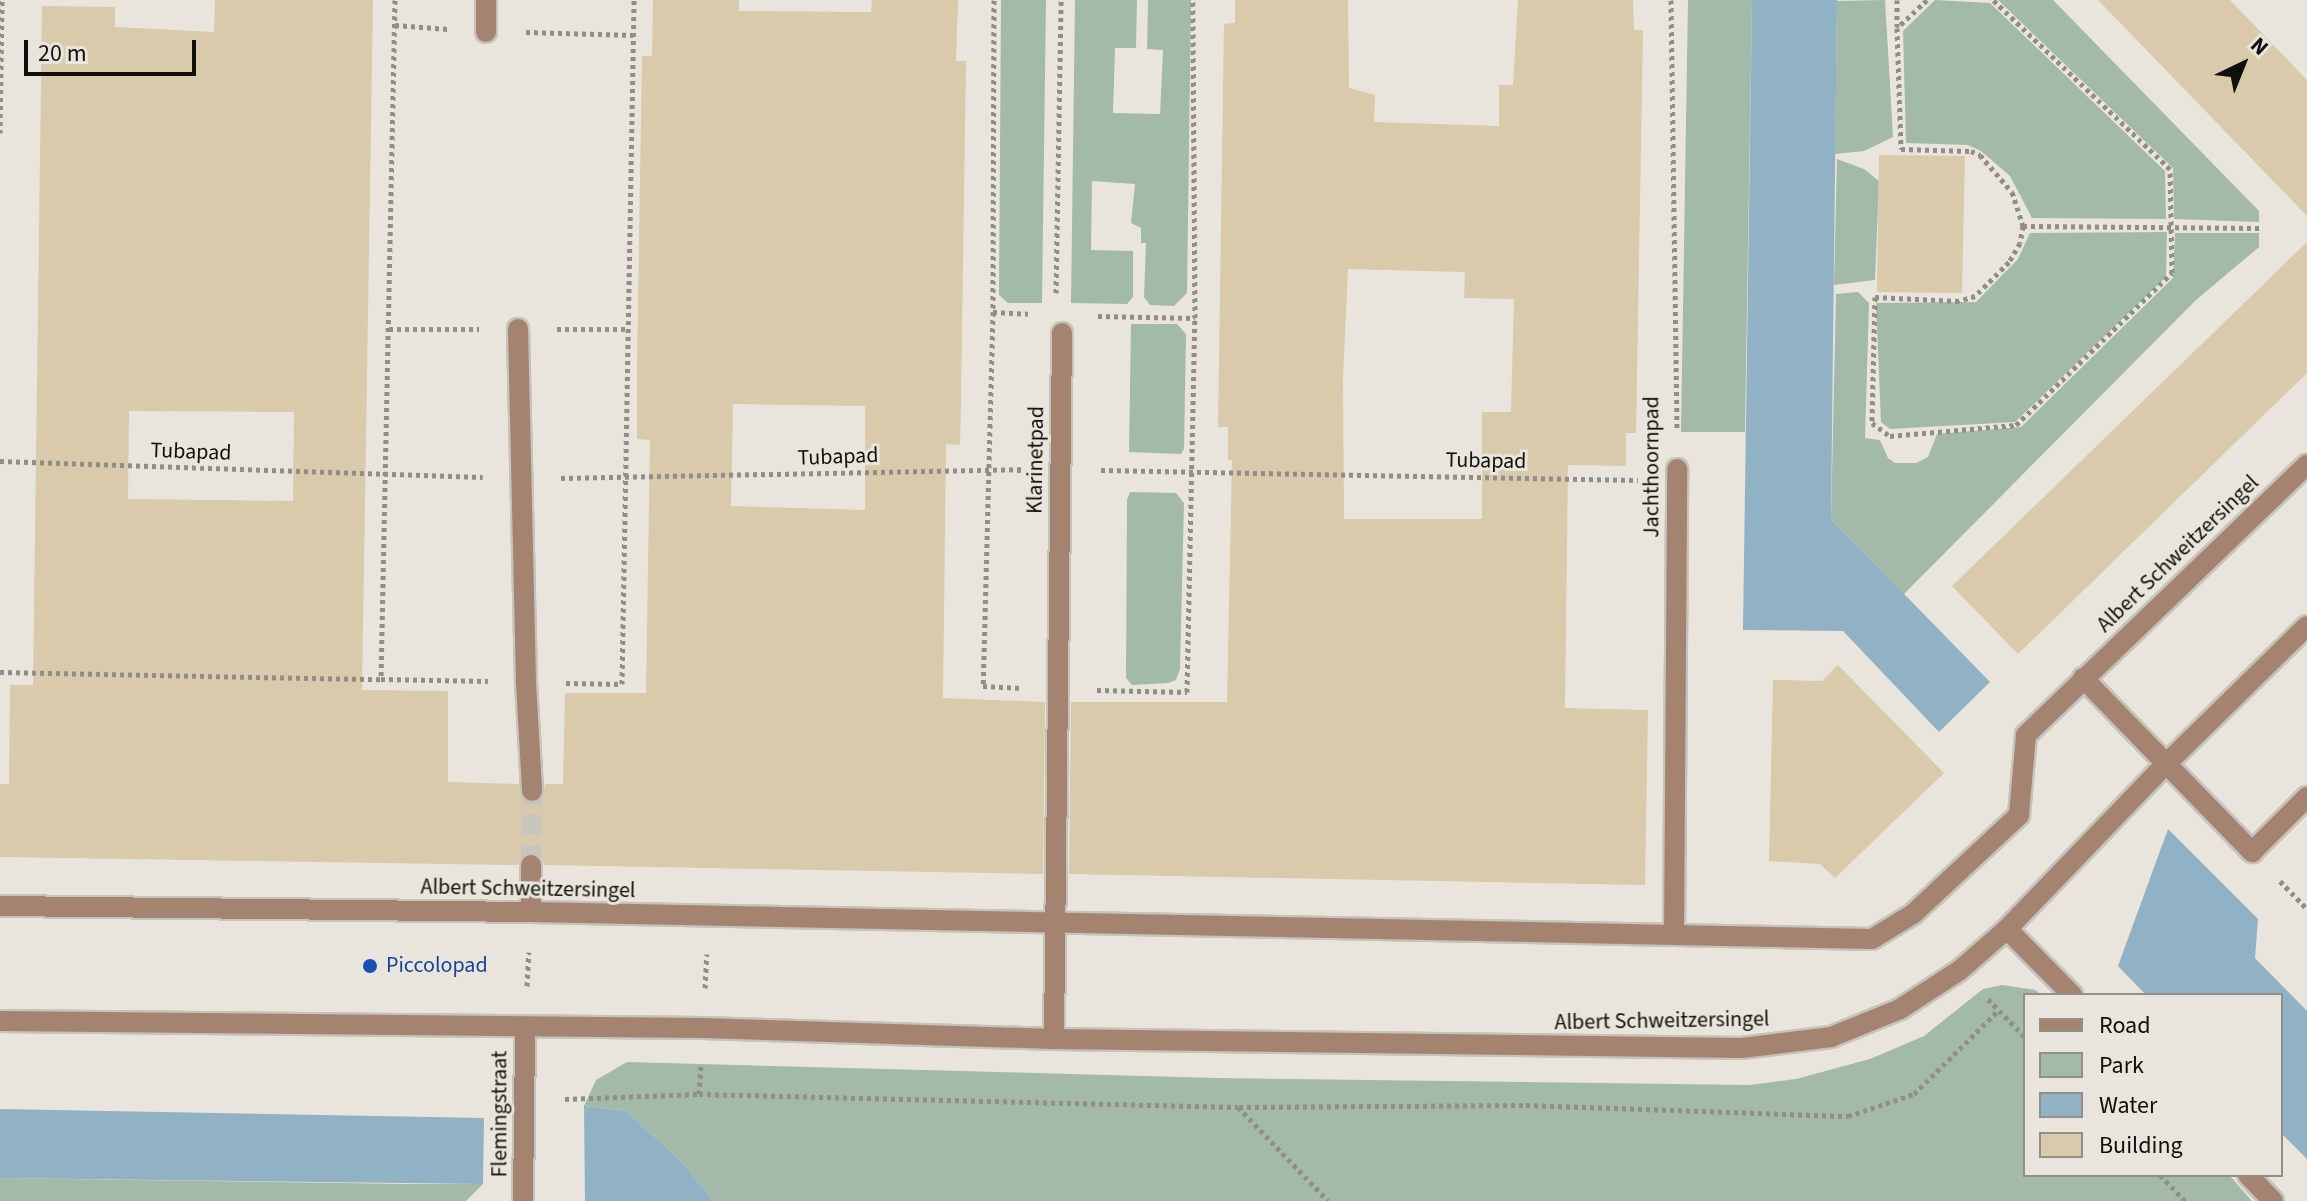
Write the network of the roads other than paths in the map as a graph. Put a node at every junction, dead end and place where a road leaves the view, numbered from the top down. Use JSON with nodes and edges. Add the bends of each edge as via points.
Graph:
{"nodes":[{"id":1,"x":486,"y":0,"type":"edge"},
{"id":2,"x":486,"y":32,"type":"dead end"},
{"id":3,"x":518,"y":329,"type":"dead end"},
{"id":4,"x":1062,"y":333,"type":"road end"},
{"id":5,"x":2307,"y":465,"type":"edge"},
{"id":6,"x":1677,"y":474,"type":"road end"},
{"id":7,"x":2307,"y":626,"type":"edge"},
{"id":8,"x":2083,"y":678,"type":"junction"},
{"id":9,"x":2166,"y":764,"type":"junction"},
{"id":10,"x":532,"y":791,"type":"tunnel mouth"},
{"id":11,"x":2307,"y":797,"type":"edge"},
{"id":12,"x":531,"y":865,"type":"tunnel mouth"},
{"id":13,"x":0,"y":906,"type":"edge"},
{"id":14,"x":531,"y":912,"type":"junction"},
{"id":15,"x":1055,"y":923,"type":"junction"},
{"id":16,"x":2007,"y":929,"type":"junction"},
{"id":17,"x":1674,"y":935,"type":"junction"},
{"id":18,"x":2070,"y":993,"type":"edge"},
{"id":19,"x":0,"y":1021,"type":"edge"},
{"id":20,"x":525,"y":1027,"type":"junction"},
{"id":21,"x":1054,"y":1039,"type":"junction"},
{"id":22,"x":2250,"y":1177,"type":"edge"},
{"id":23,"x":523,"y":1201,"type":"edge"},
{"id":24,"x":2273,"y":1201,"type":"edge"}],
"edges":[{"from":1,"to":2,"type":"street"},
{"from":3,"to":10,"type":"street"},
{"from":4,"to":15,"type":"street","name":"Klarinetpad"},
{"from":5,"to":8,"type":"street","name":"Albert Schweitzersingel"},
{"from":6,"to":17,"type":"street","name":"Jachthoornpad"},
{"from":7,"to":9,"type":"street","name":"Albert Schweitzersingel"},
{"from":8,"to":9,"type":"street"},
{"from":8,"to":17,"type":"street","name":"Albert Schweitzersingel","via":[[2026,735],[2019,815],[1895,928],[1872,939]]},
{"from":9,"to":11,"type":"street","via":[[2252,852]]},
{"from":9,"to":16,"type":"street","name":"Albert Schweitzersingel"},
{"from":12,"to":14,"type":"street"},
{"from":13,"to":14,"type":"street","name":"Albert Schweitzersingel"},
{"from":14,"to":15,"type":"street","name":"Albert Schweitzersingel"},
{"from":15,"to":17,"type":"street","name":"Albert Schweitzersingel"},
{"from":15,"to":21,"type":"street"},
{"from":16,"to":18,"type":"street"},
{"from":16,"to":21,"type":"street","name":"Albert Schweitzersingel","via":[[1960,970],[1900,1009],[1831,1037],[1742,1048]]},
{"from":19,"to":20,"type":"street","name":"Albert Schweitzersingel"},
{"from":20,"to":21,"type":"street","name":"Albert Schweitzersingel"},
{"from":20,"to":23,"type":"street","name":"Flemingstraat"},
{"from":22,"to":24,"type":"street"}]}
